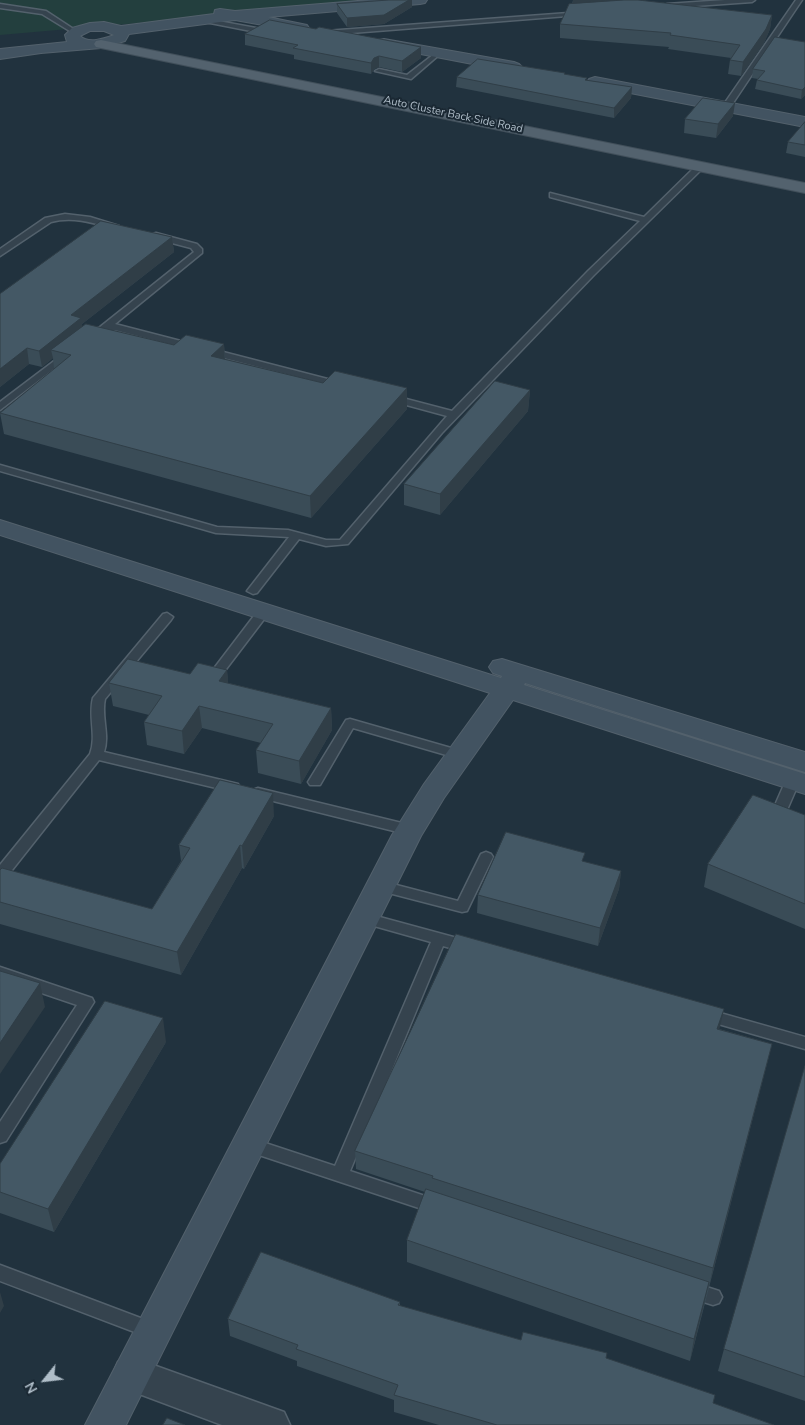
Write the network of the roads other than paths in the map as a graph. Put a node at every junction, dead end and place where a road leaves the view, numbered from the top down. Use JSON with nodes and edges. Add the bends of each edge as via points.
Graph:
{"nodes":[{"id":1,"x":375,"y":0,"type":"edge"},
{"id":2,"x":420,"y":0,"type":"edge"},
{"id":3,"x":752,"y":0,"type":"edge"},
{"id":4,"x":799,"y":0,"type":"edge"},
{"id":5,"x":0,"y":6,"type":"edge"},
{"id":6,"x":663,"y":7,"type":"edge"},
{"id":7,"x":584,"y":13,"type":"edge"},
{"id":8,"x":227,"y":14,"type":"junction"},
{"id":9,"x":202,"y":20,"type":"junction"},
{"id":10,"x":256,"y":30,"type":"edge"},
{"id":11,"x":116,"y":31,"type":"junction"},
{"id":12,"x":326,"y":32,"type":"junction"},
{"id":13,"x":75,"y":33,"type":"junction"},
{"id":14,"x":0,"y":40,"type":"edge"},
{"id":15,"x":175,"y":43,"type":"dead end"},
{"id":16,"x":93,"y":44,"type":"junction"},
{"id":17,"x":438,"y":53,"type":"junction"},
{"id":18,"x":0,"y":54,"type":"edge"},
{"id":19,"x":524,"y":69,"type":"edge"},
{"id":20,"x":373,"y":76,"type":"joint"},
{"id":21,"x":582,"y":80,"type":"edge"},
{"id":22,"x":415,"y":91,"type":"dead end"},
{"id":23,"x":726,"y":107,"type":"junction"},
{"id":24,"x":805,"y":122,"type":"edge"},
{"id":25,"x":701,"y":166,"type":"junction"},
{"id":26,"x":805,"y":188,"type":"edge"},
{"id":27,"x":553,"y":195,"type":"dead end"},
{"id":28,"x":646,"y":220,"type":"junction"},
{"id":29,"x":129,"y":230,"type":"edge"},
{"id":30,"x":148,"y":234,"type":"edge"},
{"id":31,"x":0,"y":253,"type":"edge"},
{"id":32,"x":103,"y":329,"type":"junction"},
{"id":33,"x":350,"y":388,"type":"edge"},
{"id":34,"x":378,"y":395,"type":"edge"},
{"id":35,"x":0,"y":407,"type":"edge"},
{"id":36,"x":454,"y":415,"type":"junction"},
{"id":37,"x":0,"y":468,"type":"edge"},
{"id":38,"x":0,"y":510,"type":"edge"},
{"id":39,"x":0,"y":527,"type":"edge"},
{"id":40,"x":296,"y":535,"type":"junction"},
{"id":41,"x":274,"y":606,"type":"junction"},
{"id":42,"x":167,"y":617,"type":"dead end"},
{"id":43,"x":212,"y":678,"type":"edge"},
{"id":44,"x":513,"y":681,"type":"junction"},
{"id":45,"x":96,"y":755,"type":"junction"},
{"id":46,"x":460,"y":755,"type":"junction"},
{"id":47,"x":801,"y":775,"type":"edge"},
{"id":48,"x":315,"y":782,"type":"dead end"},
{"id":49,"x":805,"y":822,"type":"edge"},
{"id":50,"x":410,"y":830,"type":"junction"},
{"id":51,"x":486,"y":857,"type":"dead end"},
{"id":52,"x":3,"y":878,"type":"edge"},
{"id":53,"x":381,"y":886,"type":"junction"},
{"id":54,"x":365,"y":918,"type":"junction"},
{"id":55,"x":439,"y":939,"type":"junction"},
{"id":56,"x":486,"y":952,"type":"edge"},
{"id":57,"x":0,"y":973,"type":"edge"},
{"id":58,"x":692,"y":1011,"type":"edge"},
{"id":59,"x":805,"y":1043,"type":"edge"},
{"id":60,"x":0,"y":1136,"type":"edge"},
{"id":61,"x":249,"y":1144,"type":"junction"},
{"id":62,"x":340,"y":1174,"type":"junction"},
{"id":63,"x":452,"y":1211,"type":"edge"},
{"id":64,"x":0,"y":1273,"type":"edge"},
{"id":65,"x":676,"y":1285,"type":"edge"},
{"id":66,"x":713,"y":1297,"type":"dead end"},
{"id":67,"x":153,"y":1331,"type":"junction"},
{"id":68,"x":131,"y":1374,"type":"junction"},
{"id":69,"x":105,"y":1425,"type":"edge"},
{"id":70,"x":271,"y":1425,"type":"edge"}],
"edges":[{"from":1,"to":8,"type":"main road"},
{"from":2,"to":8,"type":"main road"},
{"from":3,"to":6,"type":"lane"},
{"from":4,"to":23,"type":"lane"},
{"from":5,"to":13,"type":"lane","via":[[44,12]]},
{"from":7,"to":12,"type":"lane"},
{"from":8,"to":9,"type":"main road"},
{"from":8,"to":11,"type":"main road"},
{"from":8,"to":12,"type":"main road"},
{"from":9,"to":10,"type":"lane"},
{"from":9,"to":11,"type":"main road"},
{"from":11,"to":13,"type":"main road","via":[[88,28]]},
{"from":11,"to":15,"type":"main road"},
{"from":11,"to":16,"type":"main road","via":[[120,38],[116,41]]},
{"from":12,"to":17,"type":"main road"},
{"from":13,"to":14,"type":"main road"},
{"from":13,"to":16,"type":"main road","via":[[74,41]]},
{"from":16,"to":18,"type":"main road"},
{"from":16,"to":25,"type":"main road","name":"Auto Cluster Back Side Road"},
{"from":17,"to":19,"type":"main road"},
{"from":17,"to":20,"type":"lane","via":[[408,76]]},
{"from":20,"to":22,"type":"main road","name":"Auto Cluster Back Side Road"},
{"from":21,"to":23,"type":"main road"},
{"from":23,"to":24,"type":"main road"},
{"from":25,"to":26,"type":"main road","name":"Auto Cluster Back Side Road"},
{"from":25,"to":28,"type":"lane"},
{"from":27,"to":28,"type":"lane"},
{"from":28,"to":36,"type":"lane"},
{"from":29,"to":31,"type":"lane","via":[[64,216],[48,220]]},
{"from":30,"to":32,"type":"lane","via":[[194,246],[198,253]]},
{"from":32,"to":33,"type":"lane","via":[[115,327]]},
{"from":32,"to":35,"type":"lane"},
{"from":34,"to":36,"type":"lane"},
{"from":36,"to":40,"type":"lane","via":[[344,542],[329,544]]},
{"from":37,"to":40,"type":"lane","via":[[216,530]]},
{"from":38,"to":41,"type":"main road"},
{"from":39,"to":41,"type":"main road"},
{"from":40,"to":41,"type":"lane"},
{"from":41,"to":43,"type":"lane"},
{"from":41,"to":44,"type":"main road"},
{"from":42,"to":45,"type":"lane","via":[[99,698],[96,705],[100,743]]},
{"from":44,"to":46,"type":"main road"},
{"from":44,"to":47,"type":"main road"},
{"from":45,"to":50,"type":"lane"},
{"from":45,"to":52,"type":"lane"},
{"from":46,"to":48,"type":"lane","via":[[350,723]]},
{"from":46,"to":50,"type":"main road"},
{"from":47,"to":49,"type":"lane","via":[[779,812]]},
{"from":50,"to":53,"type":"main road"},
{"from":51,"to":53,"type":"lane","via":[[462,908]]},
{"from":53,"to":54,"type":"main road"},
{"from":54,"to":55,"type":"lane"},
{"from":54,"to":61,"type":"main road"},
{"from":55,"to":56,"type":"lane"},
{"from":55,"to":62,"type":"lane"},
{"from":57,"to":60,"type":"lane","via":[[87,1002]]},
{"from":58,"to":59,"type":"lane"},
{"from":61,"to":62,"type":"lane"},
{"from":61,"to":67,"type":"main road"},
{"from":62,"to":63,"type":"lane"},
{"from":64,"to":67,"type":"lane"},
{"from":65,"to":66,"type":"lane"},
{"from":67,"to":68,"type":"main road"},
{"from":68,"to":69,"type":"main road"},
{"from":68,"to":70,"type":"street"}]}
